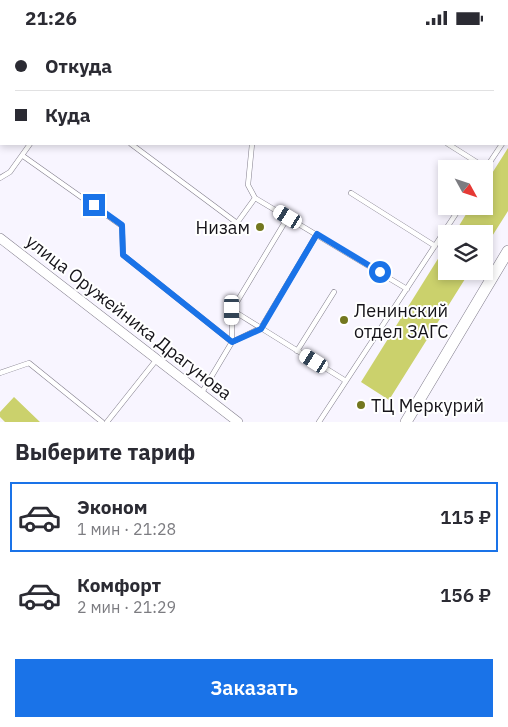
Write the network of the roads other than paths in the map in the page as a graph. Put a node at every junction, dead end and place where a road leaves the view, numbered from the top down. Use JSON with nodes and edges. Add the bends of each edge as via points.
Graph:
{"nodes":[{"id":1,"x":29,"y":145,"type":"edge"},
{"id":2,"x":132,"y":145,"type":"edge"},
{"id":3,"x":252,"y":145,"type":"edge"},
{"id":4,"x":449,"y":145,"type":"edge"},
{"id":5,"x":501,"y":145,"type":"edge"},
{"id":6,"x":23,"y":155,"type":"junction"},
{"id":7,"x":471,"y":160,"type":"edge"},
{"id":8,"x":492,"y":160,"type":"edge"},
{"id":9,"x":0,"y":178,"type":"edge"},
{"id":10,"x":351,"y":193,"type":"dead end"},
{"id":11,"x":255,"y":197,"type":"junction"},
{"id":12,"x":455,"y":215,"type":"edge"},
{"id":13,"x":288,"y":217,"type":"junction"},
{"id":14,"x":317,"y":234,"type":"junction"},
{"id":15,"x":0,"y":238,"type":"edge"},
{"id":16,"x":435,"y":246,"type":"junction"},
{"id":17,"x":508,"y":251,"type":"edge"},
{"id":18,"x":407,"y":289,"type":"junction"},
{"id":19,"x":334,"y":292,"type":"dead end"},
{"id":20,"x":232,"y":310,"type":"junction"},
{"id":21,"x":261,"y":329,"type":"junction"},
{"id":22,"x":232,"y":342,"type":"junction"},
{"id":23,"x":297,"y":351,"type":"junction"},
{"id":24,"x":157,"y":359,"type":"junction"},
{"id":25,"x":0,"y":373,"type":"edge"},
{"id":26,"x":346,"y":381,"type":"junction"},
{"id":27,"x":201,"y":394,"type":"junction"},
{"id":28,"x":102,"y":422,"type":"edge"},
{"id":29,"x":107,"y":422,"type":"edge"},
{"id":30,"x":238,"y":422,"type":"edge"},
{"id":31,"x":319,"y":422,"type":"edge"},
{"id":32,"x":406,"y":422,"type":"edge"}],
"edges":[{"from":1,"to":6,"type":"lane"},
{"from":2,"to":11,"type":"lane","via":[[237,223]]},
{"from":3,"to":11,"type":"lane","via":[[248,185]]},
{"from":4,"to":7,"type":"lane"},
{"from":5,"to":8,"type":"lane"},
{"from":6,"to":9,"type":"lane","via":[[10,172]]},
{"from":6,"to":22,"type":"lane","via":[[122,225],[123,255]]},
{"from":10,"to":16,"type":"lane"},
{"from":11,"to":13,"type":"lane"},
{"from":12,"to":16,"type":"lane"},
{"from":13,"to":14,"type":"lane"},
{"from":13,"to":20,"type":"lane"},
{"from":14,"to":18,"type":"lane"},
{"from":14,"to":21,"type":"lane"},
{"from":15,"to":24,"type":"street","name":"улица Оружейника Драгунова"},
{"from":16,"to":18,"type":"lane"},
{"from":17,"to":32,"type":"main road"},
{"from":18,"to":26,"type":"lane"},
{"from":19,"to":23,"type":"lane"},
{"from":20,"to":21,"type":"lane"},
{"from":20,"to":22,"type":"lane"},
{"from":21,"to":22,"type":"lane"},
{"from":21,"to":23,"type":"lane"},
{"from":22,"to":27,"type":"lane"},
{"from":23,"to":26,"type":"lane"},
{"from":24,"to":27,"type":"street","name":"улица Оружейника Драгунова"},
{"from":24,"to":29,"type":"lane"},
{"from":25,"to":28,"type":"lane","via":[[28,363]]},
{"from":26,"to":31,"type":"lane"},
{"from":27,"to":30,"type":"street","name":"улица Оружейника Драгунова"}]}
